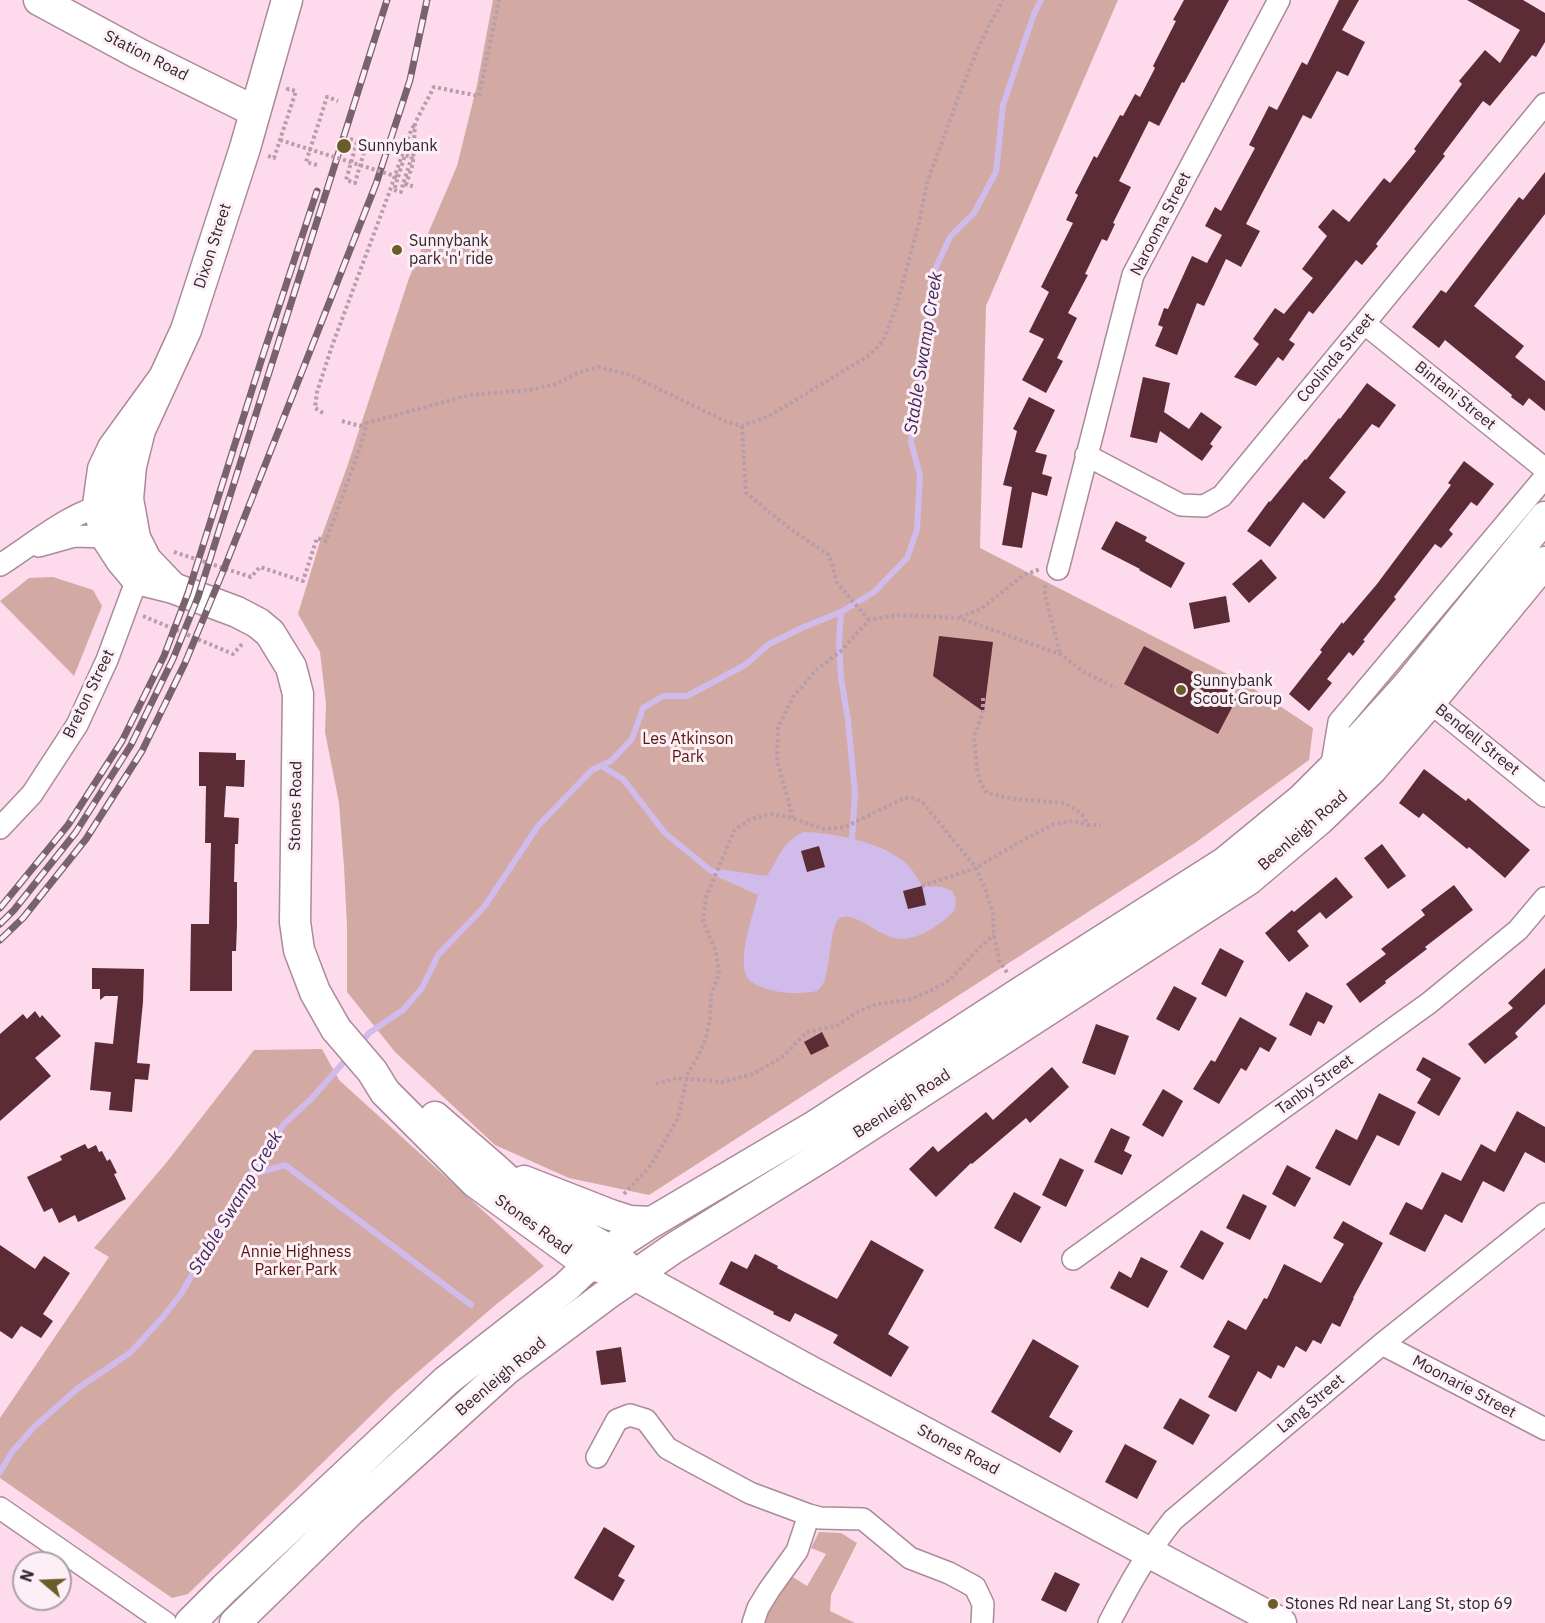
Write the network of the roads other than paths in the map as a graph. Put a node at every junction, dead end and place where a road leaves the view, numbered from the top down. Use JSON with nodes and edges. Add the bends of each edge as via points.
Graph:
{"nodes":[{"id":1,"x":39,"y":0,"type":"edge"},
{"id":2,"x":287,"y":0,"type":"edge"},
{"id":3,"x":1279,"y":0,"type":"edge"},
{"id":4,"x":1545,"y":104,"type":"edge"},
{"id":5,"x":254,"y":111,"type":"junction"},
{"id":6,"x":1365,"y":324,"type":"junction"},
{"id":7,"x":164,"y":379,"type":"junction"},
{"id":8,"x":1086,"y":455,"type":"junction"},
{"id":9,"x":1545,"y":469,"type":"edge"},
{"id":10,"x":1545,"y":477,"type":"edge"},
{"id":11,"x":128,"y":499,"type":"junction"},
{"id":12,"x":98,"y":505,"type":"junction"},
{"id":13,"x":1545,"y":517,"type":"edge"},
{"id":14,"x":120,"y":533,"type":"junction"},
{"id":15,"x":22,"y":552,"type":"junction"},
{"id":16,"x":1545,"y":562,"type":"edge"},
{"id":17,"x":0,"y":565,"type":"edge"},
{"id":18,"x":1052,"y":568,"type":"road end"},
{"id":19,"x":137,"y":579,"type":"junction"},
{"id":20,"x":173,"y":588,"type":"junction"},
{"id":21,"x":1419,"y":694,"type":"junction"},
{"id":22,"x":1331,"y":770,"type":"junction"},
{"id":23,"x":1545,"y":796,"type":"edge"},
{"id":24,"x":0,"y":828,"type":"edge"},
{"id":25,"x":1545,"y":898,"type":"edge"},
{"id":26,"x":372,"y":1071,"type":"junction"},
{"id":27,"x":494,"y":1167,"type":"junction"},
{"id":28,"x":1545,"y":1214,"type":"edge"},
{"id":29,"x":652,"y":1222,"type":"junction"},
{"id":30,"x":599,"y":1258,"type":"junction"},
{"id":31,"x":1072,"y":1258,"type":"dead end"},
{"id":32,"x":635,"y":1275,"type":"junction"},
{"id":33,"x":1383,"y":1344,"type":"junction"},
{"id":34,"x":1545,"y":1429,"type":"edge"},
{"id":35,"x":597,"y":1456,"type":"dead end"},
{"id":36,"x":0,"y":1508,"type":"edge"},
{"id":37,"x":809,"y":1515,"type":"junction"},
{"id":38,"x":1148,"y":1553,"type":"junction"},
{"id":39,"x":166,"y":1623,"type":"edge"},
{"id":40,"x":190,"y":1623,"type":"edge"},
{"id":41,"x":235,"y":1623,"type":"edge"},
{"id":42,"x":753,"y":1623,"type":"edge"},
{"id":43,"x":982,"y":1623,"type":"edge"},
{"id":44,"x":1109,"y":1623,"type":"edge"},
{"id":45,"x":1281,"y":1623,"type":"edge"}],
"edges":[{"from":1,"to":5,"type":"main road","name":"Station Road"},
{"from":2,"to":5,"type":"main road","name":"Dixon Street"},
{"from":3,"to":8,"type":"street","name":"Narooma Street","via":[[1133,275]]},
{"from":4,"to":6,"type":"street","name":"Coolinda Street"},
{"from":5,"to":7,"type":"main road","name":"Dixon Street","via":[[186,330]]},
{"from":6,"to":8,"type":"street","name":"Coolinda Street","via":[[1222,496],[1204,506],[1181,505]]},
{"from":6,"to":9,"type":"street","name":"Bintani Street"},
{"from":7,"to":11,"type":"main road","name":"Dixon Street","via":[[140,430]]},
{"from":7,"to":12,"type":"main road","name":"Dixon Street","via":[[112,448],[103,469]]},
{"from":8,"to":18,"type":"street","name":"Narooma Street"},
{"from":10,"to":22,"type":"street","name":"Beenleigh Road","via":[[1340,722]]},
{"from":11,"to":12,"type":"street"},
{"from":11,"to":14,"type":"main road","name":"Dixon Street"},
{"from":12,"to":14,"type":"main road","name":"Stones Road"},
{"from":12,"to":15,"type":"street","via":[[66,520]]},
{"from":13,"to":21,"type":"main road","name":"Beenleigh Road"},
{"from":14,"to":15,"type":"street","via":[[75,536]]},
{"from":14,"to":19,"type":"main road","name":"Stones Road","via":[[121,560]]},
{"from":14,"to":20,"type":"main road","name":"Stones Road","via":[[135,538],[146,560]]},
{"from":15,"to":17,"type":"street"},
{"from":16,"to":21,"type":"main road","name":"Beenleigh Road"},
{"from":19,"to":20,"type":"main road","name":"Stones Road"},
{"from":19,"to":24,"type":"street","name":"Breton Street","via":[[107,660],[77,725],[32,794]]},
{"from":20,"to":26,"type":"main road","name":"Stones Road","via":[[258,623],[270,633],[291,667],[298,694],[295,922],[299,950],[315,992],[336,1029]]},
{"from":21,"to":22,"type":"main road","name":"Beenleigh Road"},
{"from":21,"to":23,"type":"street","name":"Bendell Street"},
{"from":21,"to":32,"type":"main road","name":"Beenleigh Road","via":[[1365,776],[1248,880]]},
{"from":22,"to":29,"type":"main road","name":"Beenleigh Road","via":[[1224,863],[813,1127]]},
{"from":25,"to":31,"type":"street","name":"Tanby Street","via":[[1518,930],[1430,1003]]},
{"from":26,"to":27,"type":"main road","name":"Stones Road"},
{"from":26,"to":30,"type":"main road","name":"Stones Road","via":[[385,1092],[475,1182]]},
{"from":27,"to":29,"type":"main road","name":"Stones Road","via":[[611,1215]]},
{"from":27,"to":30,"type":"main road","name":"Stones Road","via":[[526,1197],[581,1234]]},
{"from":28,"to":33,"type":"street","name":"Lang Street"},
{"from":29,"to":30,"type":"main road","name":"Beenleigh Road"},
{"from":30,"to":32,"type":"main road","name":"Stones Road"},
{"from":30,"to":40,"type":"main road","name":"Beenleigh Road","via":[[446,1381]]},
{"from":32,"to":38,"type":"main road","name":"Stones Road"},
{"from":32,"to":41,"type":"main road","name":"Beenleigh Road","via":[[507,1369],[348,1512]]},
{"from":33,"to":34,"type":"street","name":"Moonarie Street"},
{"from":33,"to":38,"type":"street","name":"Lang Street","via":[[1173,1520]]},
{"from":35,"to":37,"type":"street","via":[[617,1420],[630,1415],[646,1420],[667,1448],[750,1493]]},
{"from":36,"to":39,"type":"street"},
{"from":37,"to":42,"type":"street","via":[[797,1551],[769,1590]]},
{"from":37,"to":43,"type":"street","via":[[863,1519],[910,1558],[975,1587],[983,1604]]},
{"from":38,"to":44,"type":"street","name":"Lang Street"},
{"from":38,"to":45,"type":"main road","name":"Stones Road"}]}
